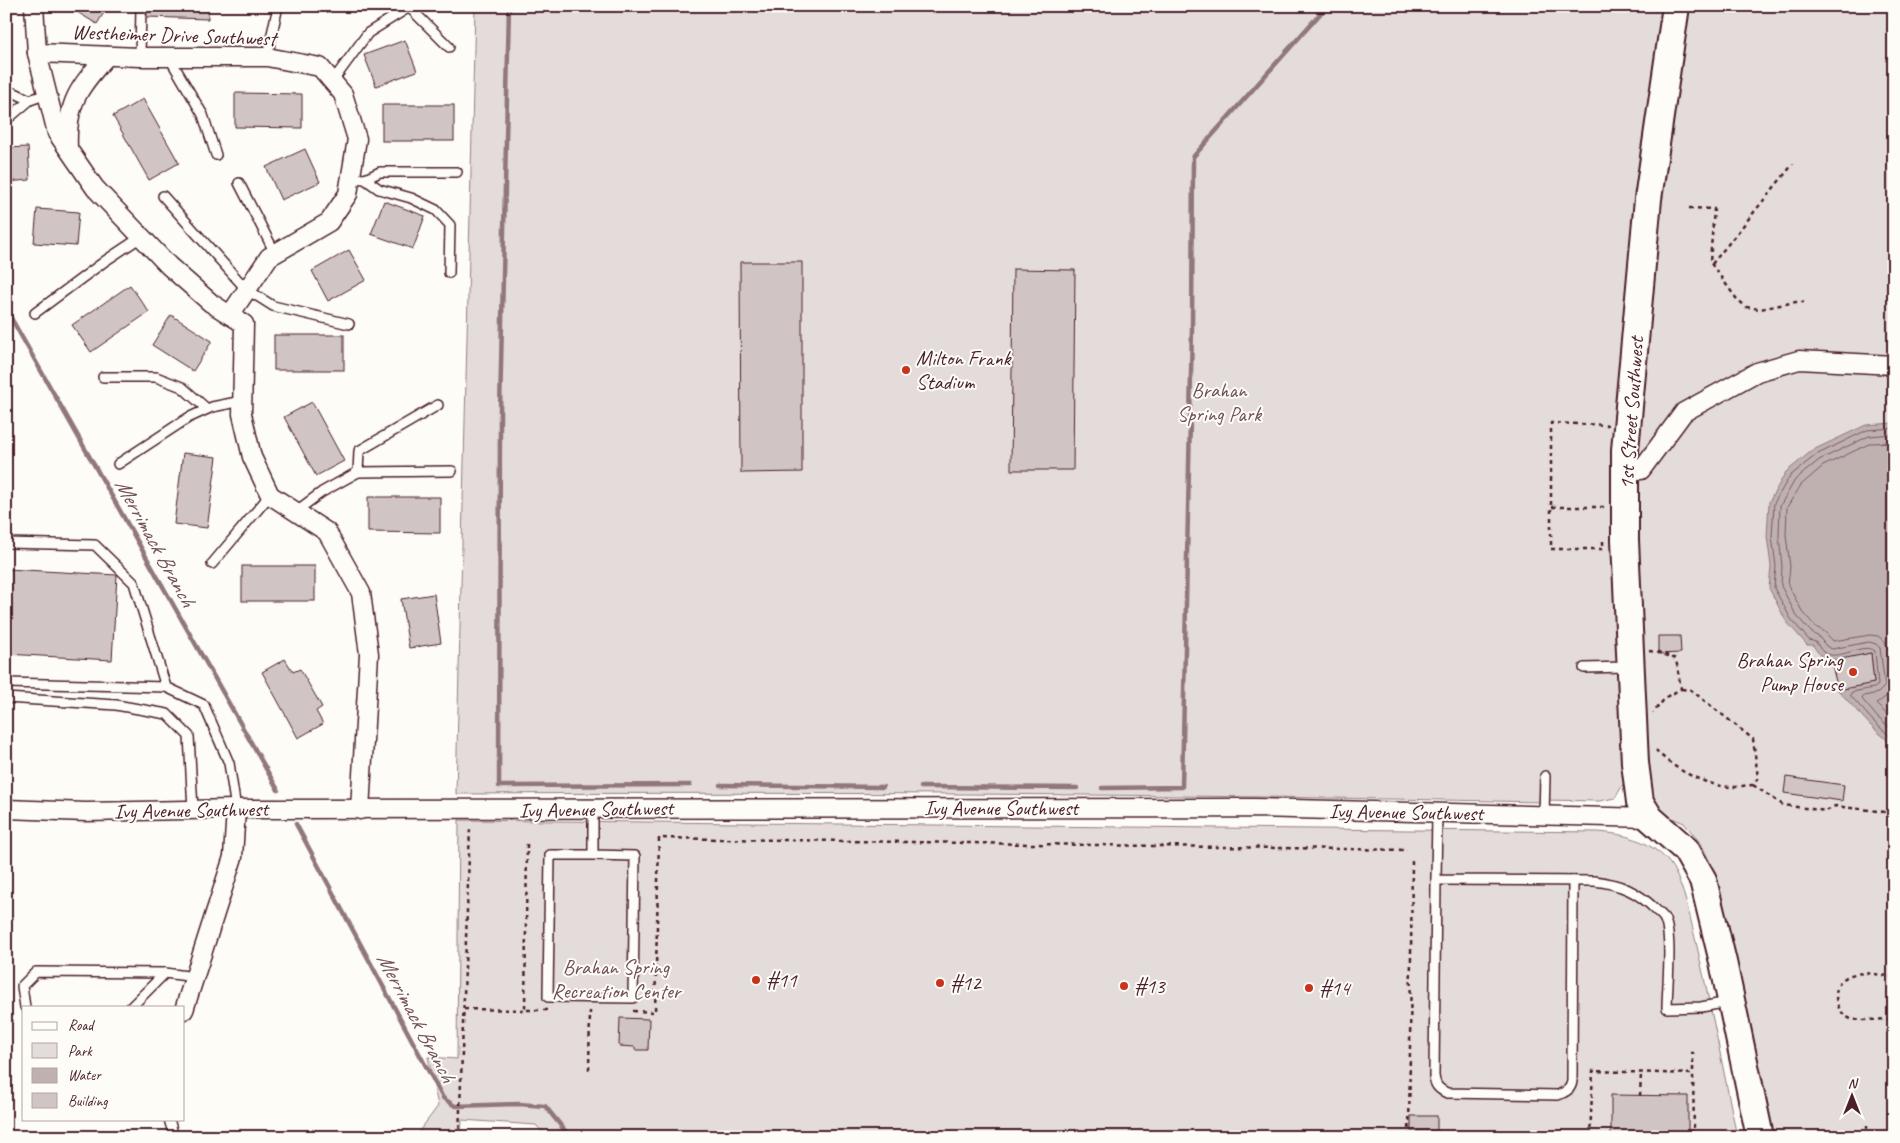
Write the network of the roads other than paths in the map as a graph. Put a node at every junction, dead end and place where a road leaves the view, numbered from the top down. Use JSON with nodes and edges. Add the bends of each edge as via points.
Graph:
{"nodes":[{"id":1,"x":34,"y":6,"type":"edge"},
{"id":2,"x":141,"y":6,"type":"edge"},
{"id":3,"x":278,"y":6,"type":"edge"},
{"id":4,"x":1676,"y":6,"type":"edge"},
{"id":5,"x":411,"y":7,"type":"edge"},
{"id":6,"x":449,"y":47,"type":"dead end"},
{"id":7,"x":37,"y":53,"type":"junction"},
{"id":8,"x":108,"y":56,"type":"junction"},
{"id":9,"x":140,"y":57,"type":"junction"},
{"id":10,"x":169,"y":57,"type":"junction"},
{"id":11,"x":267,"y":57,"type":"junction"},
{"id":12,"x":332,"y":82,"type":"junction"},
{"id":13,"x":6,"y":93,"type":"edge"},
{"id":14,"x":47,"y":94,"type":"junction"},
{"id":15,"x":30,"y":100,"type":"junction"},
{"id":16,"x":6,"y":117,"type":"edge"},
{"id":17,"x":68,"y":148,"type":"junction"},
{"id":18,"x":216,"y":155,"type":"dead end"},
{"id":19,"x":457,"y":172,"type":"dead end"},
{"id":20,"x":358,"y":179,"type":"junction"},
{"id":21,"x":239,"y":183,"type":"dead end"},
{"id":22,"x":163,"y":196,"type":"dead end"},
{"id":23,"x":141,"y":237,"type":"junction"},
{"id":24,"x":275,"y":253,"type":"junction"},
{"id":25,"x":450,"y":274,"type":"dead end"},
{"id":26,"x":246,"y":289,"type":"junction"},
{"id":27,"x":35,"y":313,"type":"dead end"},
{"id":28,"x":230,"y":315,"type":"junction"},
{"id":29,"x":349,"y":324,"type":"dead end"},
{"id":30,"x":1894,"y":365,"type":"edge"},
{"id":31,"x":103,"y":377,"type":"dead end"},
{"id":32,"x":242,"y":400,"type":"junction"},
{"id":33,"x":438,"y":405,"type":"dead end"},
{"id":34,"x":207,"y":409,"type":"junction"},
{"id":35,"x":118,"y":464,"type":"dead end"},
{"id":36,"x":1625,"y":469,"type":"junction"},
{"id":37,"x":452,"y":471,"type":"dead end"},
{"id":38,"x":358,"y":472,"type":"junction"},
{"id":39,"x":270,"y":495,"type":"junction"},
{"id":40,"x":295,"y":512,"type":"junction"},
{"id":41,"x":6,"y":543,"type":"edge"},
{"id":42,"x":212,"y":564,"type":"dead end"},
{"id":43,"x":1631,"y":658,"type":"junction"},
{"id":44,"x":1584,"y":668,"type":"dead end"},
{"id":45,"x":6,"y":683,"type":"edge"},
{"id":46,"x":166,"y":687,"type":"junction"},
{"id":47,"x":6,"y":698,"type":"edge"},
{"id":48,"x":1545,"y":776,"type":"dead end"},
{"id":49,"x":6,"y":808,"type":"edge"},
{"id":50,"x":236,"y":809,"type":"junction"},
{"id":51,"x":593,"y":809,"type":"junction"},
{"id":52,"x":193,"y":810,"type":"junction"},
{"id":53,"x":360,"y":810,"type":"junction"},
{"id":54,"x":1437,"y":813,"type":"junction"},
{"id":55,"x":1544,"y":816,"type":"junction"},
{"id":56,"x":1650,"y":818,"type":"junction"},
{"id":57,"x":593,"y":855,"type":"junction"},
{"id":58,"x":1436,"y":880,"type":"junction"},
{"id":59,"x":1573,"y":881,"type":"junction"},
{"id":60,"x":165,"y":973,"type":"junction"},
{"id":61,"x":194,"y":977,"type":"junction"},
{"id":62,"x":1732,"y":1002,"type":"junction"},
{"id":63,"x":25,"y":1006,"type":"edge"},
{"id":64,"x":132,"y":1006,"type":"edge"},
{"id":65,"x":185,"y":1007,"type":"edge"},
{"id":66,"x":169,"y":1120,"type":"edge"},
{"id":67,"x":174,"y":1137,"type":"edge"},
{"id":68,"x":1760,"y":1137,"type":"edge"}],
"edges":[{"from":1,"to":7,"type":"street"},
{"from":2,"to":9,"type":"lane"},
{"from":3,"to":11,"type":"lane"},
{"from":4,"to":36,"type":"street","name":"1st Street Southwest","via":[[1648,199]]},
{"from":5,"to":6,"type":"lane"},
{"from":5,"to":12,"type":"lane","via":[[368,33]]},
{"from":7,"to":8,"type":"street","name":"Westheimer Drive Southwest"},
{"from":7,"to":14,"type":"street"},
{"from":8,"to":9,"type":"street","name":"Westheimer Drive Southwest"},
{"from":8,"to":17,"type":"street","via":[[84,82],[74,99],[67,128]]},
{"from":9,"to":10,"type":"street","name":"Westheimer Drive Southwest"},
{"from":10,"to":11,"type":"street","name":"Westheimer Drive Southwest"},
{"from":10,"to":18,"type":"lane","via":[[203,115]]},
{"from":11,"to":12,"type":"street","name":"Westheimer Drive Southwest","via":[[320,67]]},
{"from":12,"to":20,"type":"street","name":"Westheimer Drive Southwest","via":[[343,94],[357,139]]},
{"from":13,"to":15,"type":"lane","via":[[15,93]]},
{"from":14,"to":15,"type":"lane"},
{"from":14,"to":17,"type":"street","via":[[57,133]]},
{"from":15,"to":16,"type":"lane"},
{"from":17,"to":23,"type":"street","via":[[95,188]]},
{"from":19,"to":20,"type":"lane","via":[[380,172]]},
{"from":20,"to":24,"type":"street","name":"Westheimer Drive Southwest","via":[[330,222]]},
{"from":20,"to":25,"type":"lane","via":[[436,210],[450,225]]},
{"from":21,"to":24,"type":"lane"},
{"from":22,"to":26,"type":"lane"},
{"from":23,"to":27,"type":"lane"},
{"from":23,"to":28,"type":"street","via":[[211,303]]},
{"from":24,"to":26,"type":"street","name":"Westheimer Drive Southwest"},
{"from":26,"to":28,"type":"street","name":"Westheimer Drive Southwest"},
{"from":26,"to":29,"type":"lane","via":[[273,306]]},
{"from":28,"to":32,"type":"street","via":[[244,324]]},
{"from":30,"to":36,"type":"street","via":[[1799,360],[1757,372],[1684,412],[1641,470]]},
{"from":31,"to":34,"type":"lane","via":[[156,377],[182,387]]},
{"from":32,"to":34,"type":"lane"},
{"from":32,"to":39,"type":"street","via":[[252,457]]},
{"from":33,"to":38,"type":"lane","via":[[359,451]]},
{"from":34,"to":35,"type":"lane"},
{"from":36,"to":43,"type":"street","name":"1st Street Southwest"},
{"from":37,"to":38,"type":"lane"},
{"from":38,"to":40,"type":"lane"},
{"from":39,"to":40,"type":"street"},
{"from":39,"to":42,"type":"lane"},
{"from":40,"to":53,"type":"street","via":[[327,532],[361,593],[370,654]]},
{"from":41,"to":46,"type":"lane","via":[[95,545],[134,583]]},
{"from":43,"to":44,"type":"lane"},
{"from":43,"to":56,"type":"street","name":"1st Street Southwest","via":[[1640,802]]},
{"from":45,"to":46,"type":"lane"},
{"from":46,"to":50,"type":"lane","via":[[204,705],[229,763]]},
{"from":47,"to":52,"type":"lane","via":[[116,705],[167,714],[189,736]]},
{"from":48,"to":55,"type":"lane"},
{"from":49,"to":52,"type":"street","name":"Ivy Avenue Southwest","via":[[86,812]]},
{"from":50,"to":52,"type":"street","name":"Ivy Avenue Southwest"},
{"from":50,"to":53,"type":"street","name":"Ivy Avenue Southwest"},
{"from":50,"to":61,"type":"street","via":[[233,857]]},
{"from":51,"to":53,"type":"street","name":"Ivy Avenue Southwest"},
{"from":51,"to":54,"type":"street","name":"Ivy Avenue Southwest","via":[[1254,808]]},
{"from":51,"to":57,"type":"lane"},
{"from":54,"to":55,"type":"street","name":"Ivy Avenue Southwest"},
{"from":54,"to":58,"type":"lane"},
{"from":55,"to":56,"type":"street","name":"Ivy Avenue Southwest"},
{"from":56,"to":62,"type":"street","via":[[1686,850],[1703,880]]},
{"from":57,"to":57,"type":"lane","via":[[550,855],[548,997],[633,998],[635,856]]},
{"from":58,"to":59,"type":"lane"},
{"from":58,"to":59,"type":"lane","via":[[1435,1084],[1447,1093],[1558,1095],[1572,1086]]},
{"from":59,"to":62,"type":"lane","via":[[1613,884],[1632,891],[1664,918],[1668,934],[1667,1008]]},
{"from":60,"to":61,"type":"lane"},
{"from":60,"to":63,"type":"lane","via":[[36,972],[22,986]]},
{"from":60,"to":64,"type":"lane"},
{"from":61,"to":65,"type":"street"},
{"from":62,"to":68,"type":"street"},
{"from":66,"to":67,"type":"lane"}]}
